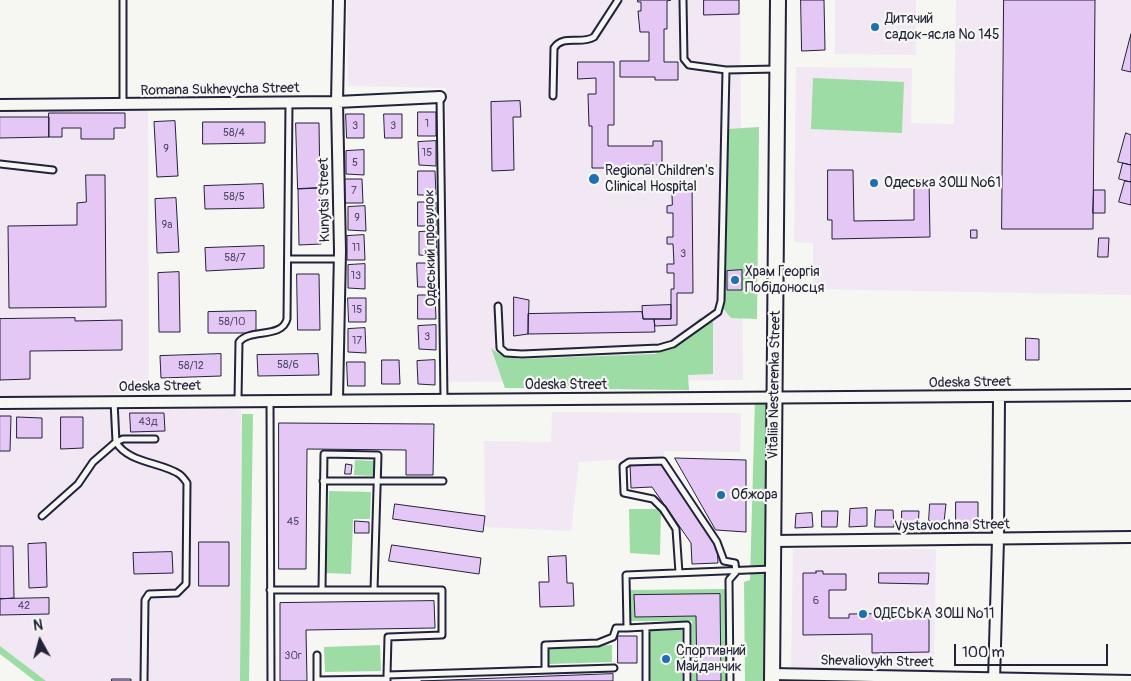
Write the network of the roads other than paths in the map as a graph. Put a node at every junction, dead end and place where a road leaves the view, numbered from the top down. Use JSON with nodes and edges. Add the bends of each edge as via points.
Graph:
{"nodes":[{"id":1,"x":123,"y":0,"type":"edge"},
{"id":2,"x":339,"y":0,"type":"edge"},
{"id":3,"x":618,"y":0,"type":"edge"},
{"id":4,"x":683,"y":0,"type":"edge"},
{"id":5,"x":778,"y":0,"type":"edge"},
{"id":6,"x":778,"y":69,"type":"junction"},
{"id":7,"x":726,"y":70,"type":"junction"},
{"id":8,"x":553,"y":96,"type":"dead end"},
{"id":9,"x":440,"y":97,"type":"joint"},
{"id":10,"x":337,"y":102,"type":"junction"},
{"id":11,"x":289,"y":103,"type":"junction"},
{"id":12,"x":123,"y":104,"type":"junction"},
{"id":13,"x":0,"y":105,"type":"edge"},
{"id":14,"x":0,"y":164,"type":"edge"},
{"id":15,"x":52,"y":170,"type":"dead end"},
{"id":16,"x":339,"y":259,"type":"junction"},
{"id":17,"x":288,"y":260,"type":"junction"},
{"id":18,"x":498,"y":306,"type":"dead end"},
{"id":19,"x":1131,"y":395,"type":"edge"},
{"id":20,"x":999,"y":397,"type":"junction"},
{"id":21,"x":238,"y":399,"type":"junction"},
{"id":22,"x":270,"y":399,"type":"junction"},
{"id":23,"x":337,"y":399,"type":"junction"},
{"id":24,"x":444,"y":399,"type":"junction"},
{"id":25,"x":774,"y":399,"type":"junction"},
{"id":26,"x":114,"y":401,"type":"junction"},
{"id":27,"x":0,"y":403,"type":"edge"},
{"id":28,"x":156,"y":439,"type":"dead end"},
{"id":29,"x":116,"y":442,"type":"junction"},
{"id":30,"x":323,"y":481,"type":"junction"},
{"id":31,"x":443,"y":481,"type":"dead end"},
{"id":32,"x":377,"y":482,"type":"junction"},
{"id":33,"x":42,"y":516,"type":"dead end"},
{"id":34,"x":1131,"y":537,"type":"edge"},
{"id":35,"x":998,"y":539,"type":"junction"},
{"id":36,"x":773,"y":541,"type":"junction"},
{"id":37,"x":773,"y":569,"type":"junction"},
{"id":38,"x":736,"y":572,"type":"junction"},
{"id":39,"x":679,"y":573,"type":"junction"},
{"id":40,"x":270,"y":590,"type":"junction"},
{"id":41,"x":322,"y":590,"type":"junction"},
{"id":42,"x":374,"y":590,"type":"junction"},
{"id":43,"x":646,"y":626,"type":"junction"},
{"id":44,"x":627,"y":628,"type":"junction"},
{"id":45,"x":317,"y":655,"type":"dead end"},
{"id":46,"x":614,"y":668,"type":"dead end"},
{"id":47,"x":545,"y":669,"type":"junction"},
{"id":48,"x":387,"y":678,"type":"edge"},
{"id":49,"x":772,"y":678,"type":"edge"},
{"id":50,"x":994,"y":679,"type":"edge"},
{"id":51,"x":317,"y":680,"type":"edge"},
{"id":52,"x":1131,"y":680,"type":"edge"},
{"id":53,"x":144,"y":681,"type":"edge"},
{"id":54,"x":271,"y":681,"type":"edge"},
{"id":55,"x":646,"y":681,"type":"edge"},
{"id":56,"x":687,"y":681,"type":"edge"},
{"id":57,"x":730,"y":681,"type":"edge"}],
"edges":[{"from":1,"to":12,"type":"lane"},
{"from":2,"to":10,"type":"street","name":"Kunytsi Street"},
{"from":3,"to":8,"type":"lane","via":[[594,37],[558,42],[554,48]]},
{"from":4,"to":7,"type":"lane","via":[[684,59],[689,65]]},
{"from":5,"to":6,"type":"main road","name":"Vitaliia Nesterenka Street"},
{"from":6,"to":7,"type":"lane"},
{"from":6,"to":25,"type":"main road","name":"Vitaliia Nesterenka Street"},
{"from":7,"to":18,"type":"lane","via":[[721,301],[718,312],[673,344],[659,348],[522,354],[506,353],[500,348]]},
{"from":9,"to":10,"type":"street","name":"Romana Sukhevycha Street"},
{"from":9,"to":24,"type":"lane","name":"Одеський провулок"},
{"from":10,"to":11,"type":"street","name":"Romana Sukhevycha Street"},
{"from":10,"to":16,"type":"street","name":"Kunytsi Street"},
{"from":11,"to":12,"type":"street","name":"Romana Sukhevycha Street"},
{"from":11,"to":17,"type":"lane"},
{"from":12,"to":13,"type":"street","name":"Romana Sukhevycha Street"},
{"from":14,"to":15,"type":"lane"},
{"from":16,"to":17,"type":"lane"},
{"from":16,"to":23,"type":"street","name":"Kunytsi Street"},
{"from":17,"to":21,"type":"lane","via":[[286,322],[280,328],[239,342]]},
{"from":19,"to":20,"type":"street","name":"Odeska Street"},
{"from":20,"to":25,"type":"street","name":"Odeska Street"},
{"from":20,"to":35,"type":"street"},
{"from":21,"to":22,"type":"street","name":"Odeska Street"},
{"from":21,"to":26,"type":"street","name":"Odeska Street"},
{"from":22,"to":23,"type":"street","name":"Odeska Street"},
{"from":22,"to":40,"type":"lane"},
{"from":23,"to":24,"type":"street","name":"Odeska Street"},
{"from":24,"to":25,"type":"street","name":"Odeska Street"},
{"from":25,"to":36,"type":"main road","name":"Vitaliia Nesterenka Street"},
{"from":26,"to":27,"type":"street","name":"Odeska Street"},
{"from":26,"to":29,"type":"lane"},
{"from":28,"to":29,"type":"lane"},
{"from":29,"to":33,"type":"lane","via":[[93,462],[78,484]]},
{"from":29,"to":53,"type":"lane","via":[[129,455],[180,474],[187,483],[186,584],[177,594],[149,594],[145,600]]},
{"from":30,"to":32,"type":"lane"},
{"from":30,"to":32,"type":"lane","via":[[324,454],[333,454],[378,455]]},
{"from":30,"to":41,"type":"lane"},
{"from":31,"to":32,"type":"lane"},
{"from":32,"to":42,"type":"lane"},
{"from":34,"to":35,"type":"street","name":"Vystavochna Street"},
{"from":35,"to":36,"type":"street","name":"Vystavochna Street"},
{"from":35,"to":50,"type":"street"},
{"from":36,"to":37,"type":"main road","name":"Vitaliia Nesterenka Street"},
{"from":37,"to":38,"type":"lane"},
{"from":37,"to":49,"type":"main road","name":"Vitaliia Nesterenka Street"},
{"from":38,"to":39,"type":"lane"},
{"from":38,"to":39,"type":"lane","via":[[734,563],[724,561],[717,542],[663,462],[629,462],[623,466],[624,493],[653,499],[663,509],[676,529]]},
{"from":38,"to":57,"type":"lane","via":[[730,580]]},
{"from":39,"to":44,"type":"lane","via":[[626,575]]},
{"from":40,"to":41,"type":"lane"},
{"from":40,"to":54,"type":"lane"},
{"from":41,"to":42,"type":"lane"},
{"from":42,"to":48,"type":"lane","via":[[442,590],[442,635],[388,637]]},
{"from":43,"to":44,"type":"lane"},
{"from":43,"to":55,"type":"lane"},
{"from":43,"to":56,"type":"lane","via":[[686,625]]},
{"from":44,"to":47,"type":"lane","via":[[616,628],[613,637],[598,644],[545,645]]},
{"from":45,"to":51,"type":"lane"},
{"from":46,"to":47,"type":"lane"},
{"from":47,"to":48,"type":"lane"},
{"from":48,"to":51,"type":"lane"},
{"from":49,"to":50,"type":"street","name":"Shevaliovykh Street"},
{"from":50,"to":52,"type":"street","name":"Shevaliovykh Street"}]}
